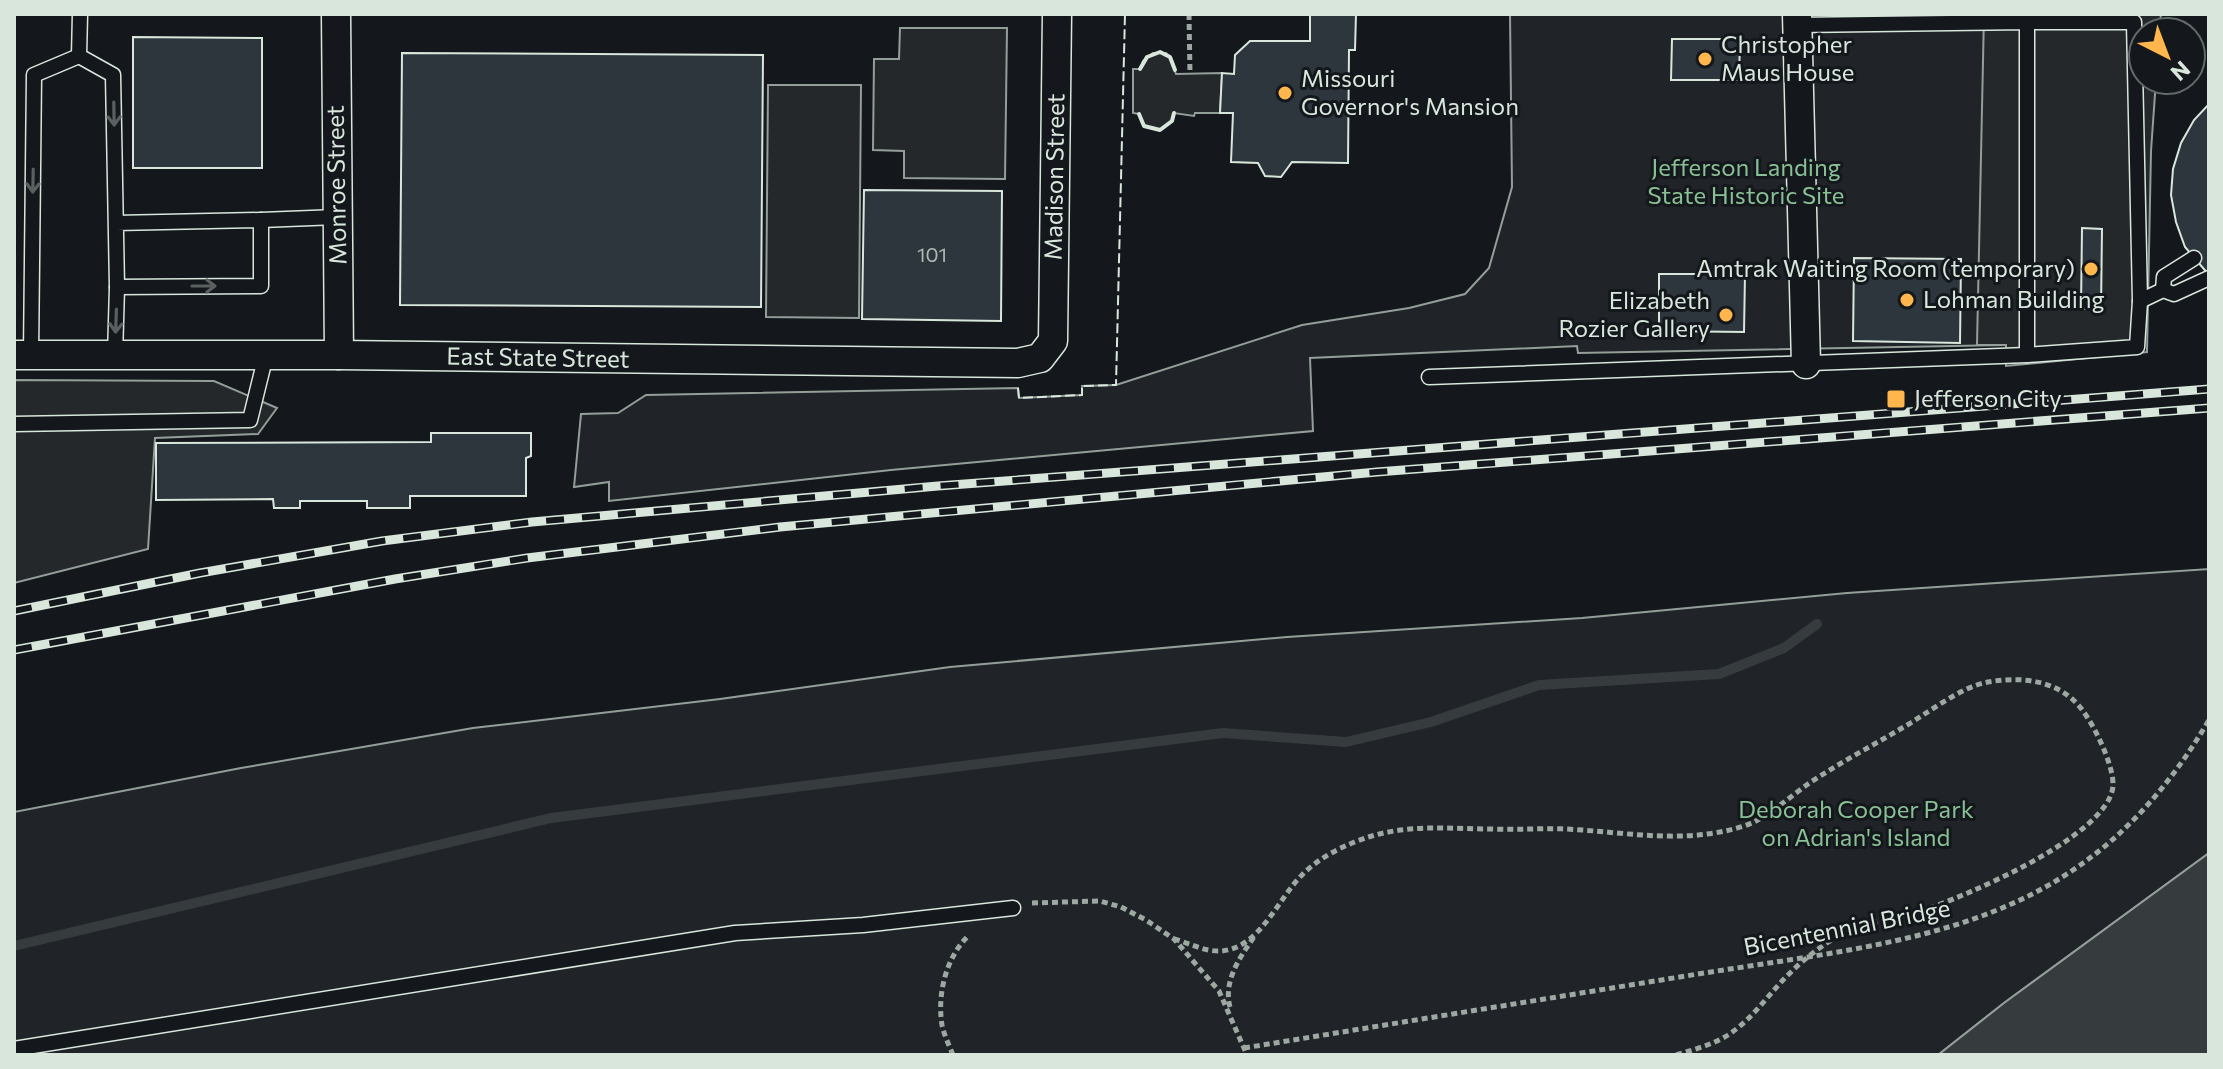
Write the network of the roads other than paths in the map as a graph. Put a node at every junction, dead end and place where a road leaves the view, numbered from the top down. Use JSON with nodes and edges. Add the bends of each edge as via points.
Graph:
{"nodes":[{"id":1,"x":80,"y":14,"type":"edge"},
{"id":2,"x":336,"y":14,"type":"edge"},
{"id":3,"x":1057,"y":14,"type":"edge"},
{"id":4,"x":1797,"y":19,"type":"edge"},
{"id":5,"x":2027,"y":22,"type":"junction"},
{"id":6,"x":79,"y":56,"type":"junction"},
{"id":7,"x":337,"y":217,"type":"junction"},
{"id":8,"x":261,"y":220,"type":"junction"},
{"id":9,"x":116,"y":223,"type":"junction"},
{"id":10,"x":2194,"y":258,"type":"dead end"},
{"id":11,"x":2209,"y":278,"type":"edge"},
{"id":12,"x":117,"y":287,"type":"junction"},
{"id":13,"x":2163,"y":290,"type":"junction"},
{"id":14,"x":2140,"y":301,"type":"junction"},
{"id":15,"x":1053,"y":341,"type":"joint"},
{"id":16,"x":23,"y":355,"type":"edge"},
{"id":17,"x":266,"y":355,"type":"junction"},
{"id":18,"x":339,"y":355,"type":"junction"},
{"id":19,"x":2027,"y":355,"type":"junction"},
{"id":20,"x":115,"y":356,"type":"junction"},
{"id":21,"x":1806,"y":364,"type":"junction"},
{"id":22,"x":1429,"y":377,"type":"dead end"},
{"id":23,"x":14,"y":424,"type":"edge"},
{"id":24,"x":1013,"y":908,"type":"road end"},
{"id":25,"x":14,"y":1049,"type":"edge"}],
"edges":[{"from":1,"to":6,"type":"lane"},
{"from":2,"to":7,"type":"street","name":"Monroe Street"},
{"from":3,"to":15,"type":"street","name":"Madison Street"},
{"from":4,"to":5,"type":"lane"},
{"from":4,"to":21,"type":"street"},
{"from":5,"to":14,"type":"lane","via":[[2134,22]]},
{"from":5,"to":19,"type":"lane"},
{"from":6,"to":9,"type":"lane","one_way":true,"via":[[113,75]]},
{"from":6,"to":16,"type":"lane","one_way":true,"via":[[34,75]]},
{"from":7,"to":8,"type":"lane"},
{"from":7,"to":18,"type":"street","name":"Monroe Street"},
{"from":8,"to":9,"type":"lane"},
{"from":12,"to":8,"type":"lane","one_way":true,"via":[[261,286]]},
{"from":9,"to":12,"type":"lane"},
{"from":10,"to":13,"type":"lane","via":[[2164,277]]},
{"from":11,"to":13,"type":"lane","via":[[2174,294]]},
{"from":12,"to":20,"type":"lane","one_way":true},
{"from":13,"to":14,"type":"lane"},
{"from":14,"to":19,"type":"lane","via":[[2137,347]]},
{"from":15,"to":18,"type":"street","name":"East State Street","via":[[1040,358],[1018,363]]},
{"from":16,"to":20,"type":"street","name":"East State Street"},
{"from":17,"to":18,"type":"street","name":"East State Street"},
{"from":17,"to":20,"type":"street","name":"East State Street"},
{"from":17,"to":23,"type":"lane","via":[[250,420]]},
{"from":19,"to":21,"type":"lane"},
{"from":21,"to":22,"type":"lane"},
{"from":24,"to":25,"type":"lane","via":[[735,933]]}]}
